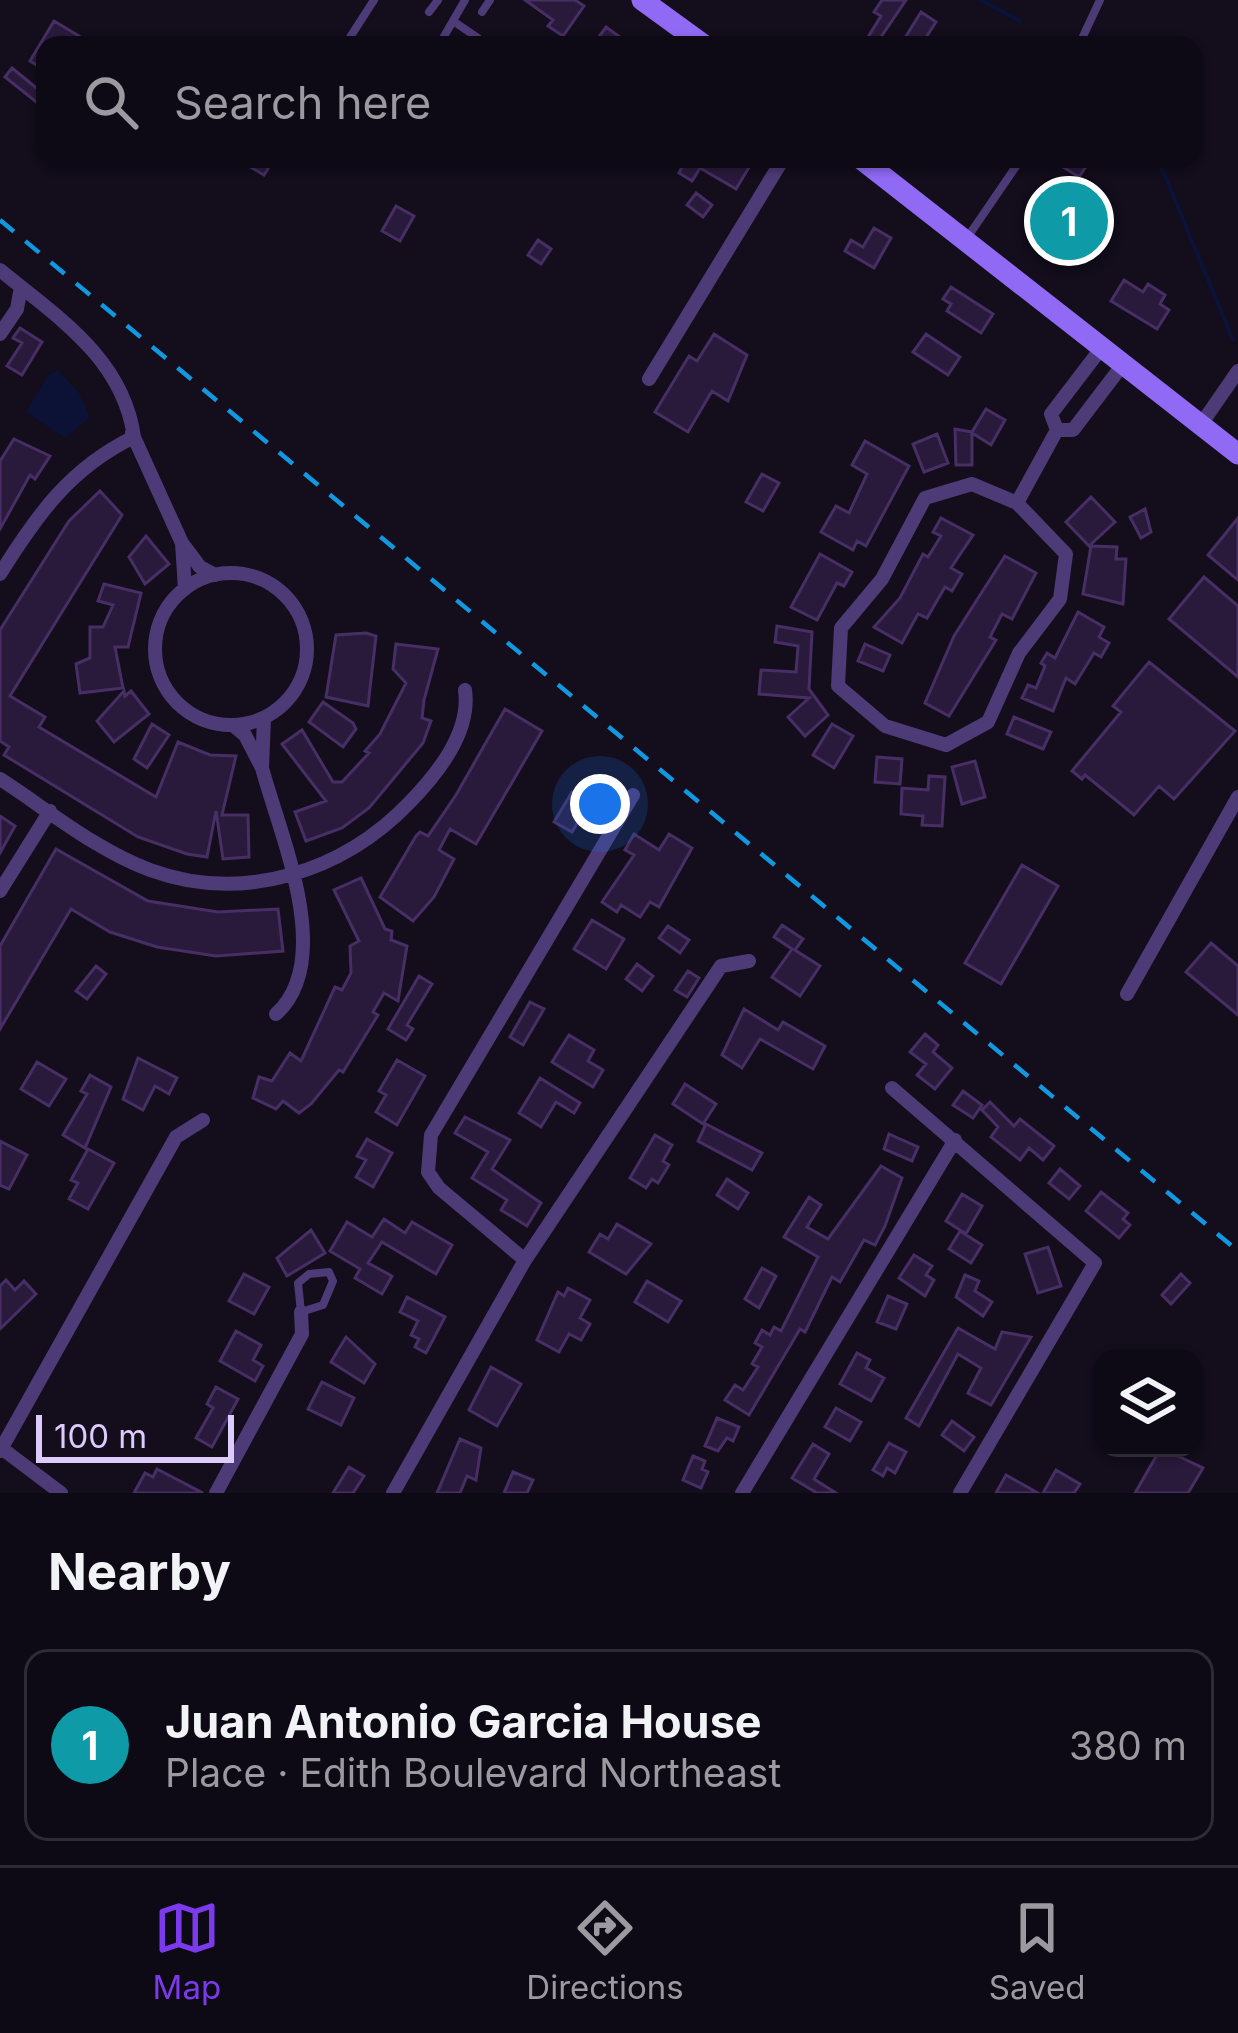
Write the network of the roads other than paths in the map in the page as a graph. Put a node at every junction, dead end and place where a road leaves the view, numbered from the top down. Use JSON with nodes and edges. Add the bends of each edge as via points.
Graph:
{"nodes":[{"id":1,"x":374,"y":0,"type":"edge"},
{"id":2,"x":438,"y":0,"type":"edge"},
{"id":3,"x":465,"y":0,"type":"edge"},
{"id":4,"x":490,"y":0,"type":"edge"},
{"id":5,"x":642,"y":0,"type":"edge"},
{"id":6,"x":1100,"y":0,"type":"edge"},
{"id":7,"x":429,"y":12,"type":"dead end"},
{"id":8,"x":482,"y":12,"type":"dead end"},
{"id":9,"x":453,"y":21,"type":"junction"},
{"id":10,"x":351,"y":36,"type":"edge"},
{"id":11,"x":444,"y":36,"type":"edge"},
{"id":12,"x":475,"y":36,"type":"edge"},
{"id":13,"x":692,"y":36,"type":"edge"},
{"id":14,"x":1083,"y":36,"type":"edge"},
{"id":15,"x":778,"y":168,"type":"edge"},
{"id":16,"x":873,"y":168,"type":"edge"},
{"id":17,"x":1015,"y":168,"type":"edge"},
{"id":18,"x":966,"y":239,"type":"junction"},
{"id":19,"x":0,"y":270,"type":"edge"},
{"id":20,"x":21,"y":287,"type":"junction"},
{"id":21,"x":0,"y":334,"type":"edge"},
{"id":22,"x":1103,"y":346,"type":"junction"},
{"id":23,"x":1124,"y":363,"type":"junction"},
{"id":24,"x":1238,"y":371,"type":"edge"},
{"id":25,"x":649,"y":379,"type":"dead end"},
{"id":26,"x":1202,"y":423,"type":"junction"},
{"id":27,"x":1057,"y":430,"type":"junction"},
{"id":28,"x":134,"y":437,"type":"junction"},
{"id":29,"x":1238,"y":454,"type":"edge"},
{"id":30,"x":1016,"y":503,"type":"junction"},
{"id":31,"x":182,"y":543,"type":"junction"},
{"id":32,"x":0,"y":574,"type":"edge"},
{"id":33,"x":215,"y":575,"type":"junction"},
{"id":34,"x":184,"y":590,"type":"junction"},
{"id":35,"x":465,"y":690,"type":"dead end"},
{"id":36,"x":264,"y":718,"type":"junction"},
{"id":37,"x":233,"y":725,"type":"junction"},
{"id":38,"x":262,"y":768,"type":"junction"},
{"id":39,"x":0,"y":779,"type":"edge"},
{"id":40,"x":633,"y":795,"type":"dead end"},
{"id":41,"x":1238,"y":797,"type":"edge"},
{"id":42,"x":50,"y":811,"type":"junction"},
{"id":43,"x":290,"y":876,"type":"junction"},
{"id":44,"x":0,"y":891,"type":"edge"},
{"id":45,"x":749,"y":961,"type":"dead end"},
{"id":46,"x":1127,"y":994,"type":"dead end"},
{"id":47,"x":276,"y":1014,"type":"dead end"},
{"id":48,"x":892,"y":1088,"type":"dead end"},
{"id":49,"x":203,"y":1120,"type":"dead end"},
{"id":50,"x":955,"y":1140,"type":"junction"},
{"id":51,"x":524,"y":1260,"type":"junction"},
{"id":52,"x":301,"y":1312,"type":"junction"},
{"id":53,"x":0,"y":1449,"type":"edge"},
{"id":54,"x":62,"y":1493,"type":"edge"},
{"id":55,"x":216,"y":1493,"type":"edge"},
{"id":56,"x":393,"y":1493,"type":"edge"},
{"id":57,"x":742,"y":1493,"type":"edge"},
{"id":58,"x":960,"y":1493,"type":"edge"}],
"edges":[{"from":1,"to":10,"type":"lane"},
{"from":2,"to":7,"type":"lane"},
{"from":3,"to":9,"type":"lane"},
{"from":4,"to":8,"type":"lane"},
{"from":5,"to":13,"type":"street"},
{"from":6,"to":14,"type":"lane"},
{"from":9,"to":11,"type":"lane"},
{"from":9,"to":12,"type":"lane"},
{"from":15,"to":25,"type":"street"},
{"from":16,"to":18,"type":"street"},
{"from":17,"to":18,"type":"lane"},
{"from":18,"to":22,"type":"street"},
{"from":19,"to":20,"type":"street"},
{"from":20,"to":21,"type":"street"},
{"from":20,"to":28,"type":"street","via":[[113,372]]},
{"from":22,"to":23,"type":"street"},
{"from":22,"to":27,"type":"street","via":[[1052,414]]},
{"from":23,"to":26,"type":"street"},
{"from":23,"to":27,"type":"street","via":[[1072,430]]},
{"from":24,"to":26,"type":"street"},
{"from":26,"to":29,"type":"street"},
{"from":27,"to":30,"type":"street"},
{"from":28,"to":31,"type":"street"},
{"from":28,"to":32,"type":"street","via":[[57,491]]},
{"from":30,"to":30,"type":"street","via":[[1066,554],[1060,599],[1019,652],[988,722],[946,745],[885,726],[838,686],[841,628],[882,579],[925,498],[973,484]]},
{"from":31,"to":33,"type":"street"},
{"from":31,"to":34,"type":"street"},
{"from":33,"to":34,"type":"street"},
{"from":33,"to":36,"type":"street","via":[[263,580],[292,603],[303,625],[303,673],[292,695]]},
{"from":34,"to":37,"type":"street","via":[[157,632],[162,682],[197,717]]},
{"from":35,"to":43,"type":"street","via":[[462,726],[410,802],[356,847]]},
{"from":36,"to":37,"type":"street"},
{"from":36,"to":38,"type":"street"},
{"from":37,"to":38,"type":"street"},
{"from":38,"to":43,"type":"street"},
{"from":39,"to":42,"type":"street"},
{"from":40,"to":51,"type":"street","via":[[427,1152],[439,1188]]},
{"from":41,"to":46,"type":"street"},
{"from":42,"to":43,"type":"street","via":[[170,876],[235,884]]},
{"from":42,"to":44,"type":"street"},
{"from":43,"to":47,"type":"street","via":[[305,959],[298,990]]},
{"from":45,"to":51,"type":"street","via":[[721,966]]},
{"from":48,"to":50,"type":"street"},
{"from":49,"to":53,"type":"street","via":[[176,1137]]},
{"from":50,"to":57,"type":"street"},
{"from":50,"to":58,"type":"street","via":[[1095,1263]]},
{"from":51,"to":56,"type":"street"},
{"from":52,"to":52,"type":"lane","via":[[298,1282],[329,1272],[323,1305]]},
{"from":52,"to":55,"type":"street","via":[[302,1334]]},
{"from":53,"to":54,"type":"street"}]}
